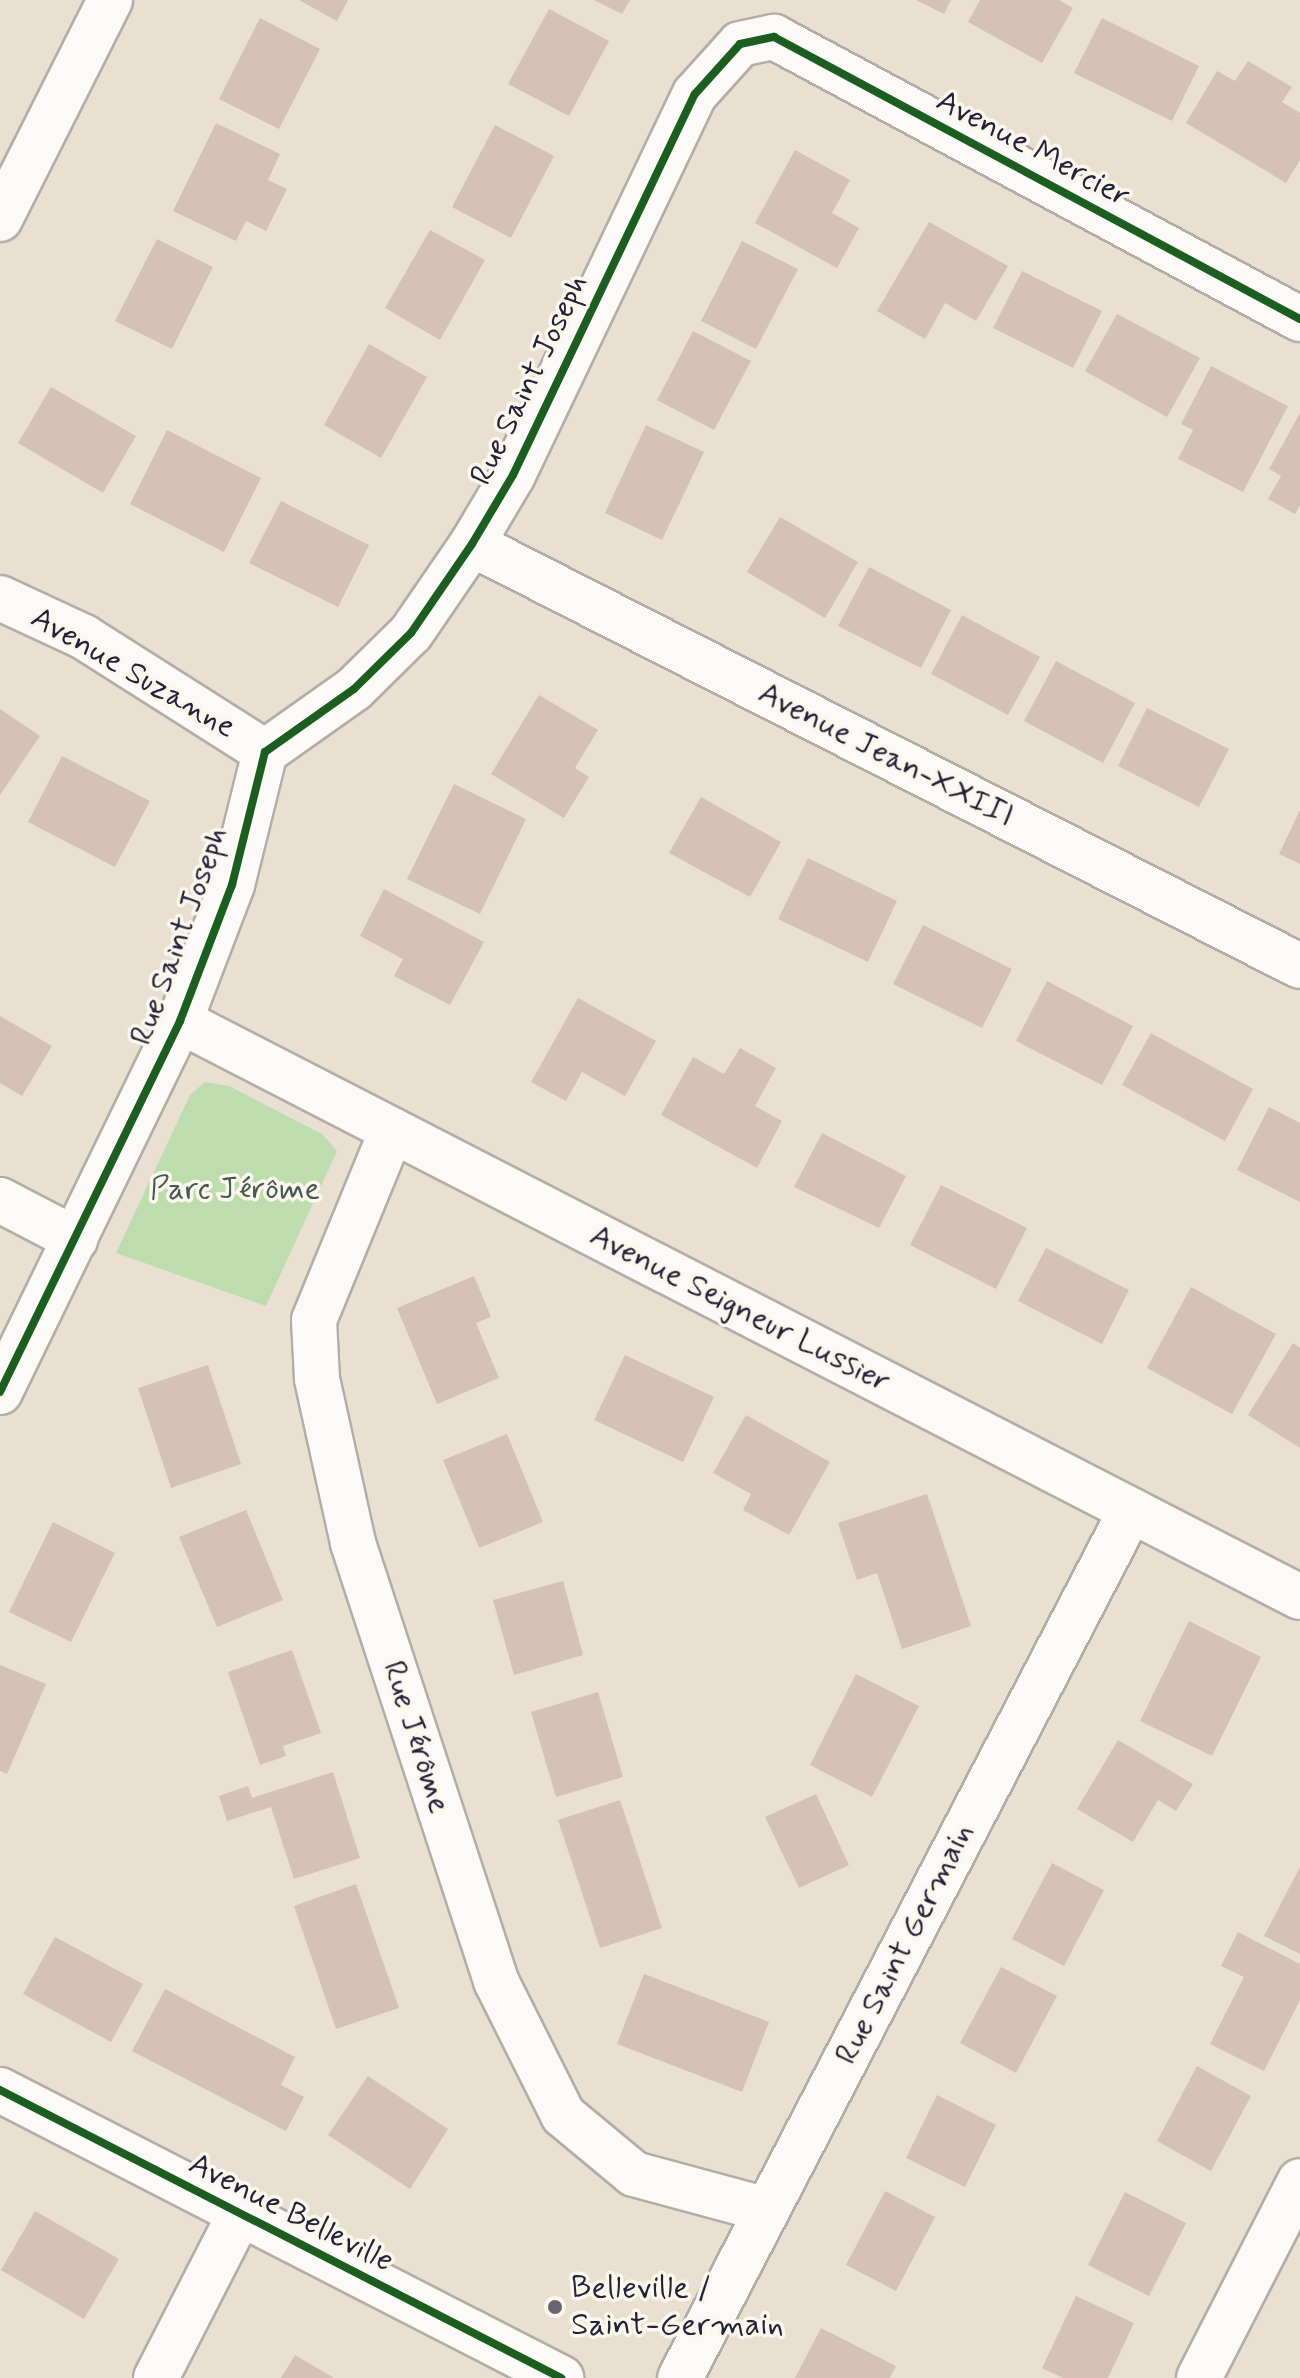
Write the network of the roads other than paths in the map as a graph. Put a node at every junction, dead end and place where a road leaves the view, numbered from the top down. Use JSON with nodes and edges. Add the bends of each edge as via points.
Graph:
{"nodes":[{"id":1,"x":110,"y":0,"type":"edge"},
{"id":2,"x":740,"y":44,"type":"joint"},
{"id":3,"x":0,"y":219,"type":"edge"},
{"id":4,"x":1300,"y":319,"type":"edge"},
{"id":5,"x":472,"y":544,"type":"junction"},
{"id":6,"x":0,"y":598,"type":"edge"},
{"id":7,"x":265,"y":752,"type":"junction"},
{"id":8,"x":1300,"y":966,"type":"edge"},
{"id":9,"x":180,"y":1021,"type":"junction"},
{"id":10,"x":392,"y":1130,"type":"junction"},
{"id":11,"x":0,"y":1200,"type":"edge"},
{"id":12,"x":75,"y":1239,"type":"junction"},
{"id":13,"x":0,"y":1392,"type":"edge"},
{"id":14,"x":1131,"y":1510,"type":"junction"},
{"id":15,"x":1300,"y":1597,"type":"edge"},
{"id":16,"x":0,"y":2090,"type":"edge"},
{"id":17,"x":1300,"y":2181,"type":"edge"},
{"id":18,"x":767,"y":2210,"type":"junction"},
{"id":19,"x":240,"y":2214,"type":"junction"},
{"id":20,"x":156,"y":2378,"type":"edge"},
{"id":21,"x":561,"y":2378,"type":"edge"},
{"id":22,"x":680,"y":2378,"type":"edge"},
{"id":23,"x":1199,"y":2378,"type":"edge"}],
"edges":[{"from":1,"to":3,"type":"street"},
{"from":2,"to":4,"type":"street","name":"Avenue Mercier","via":[[774,37]]},
{"from":2,"to":5,"type":"street","name":"Rue Saint Joseph","via":[[695,94],[513,475]]},
{"from":5,"to":7,"type":"street","name":"Rue Saint Joseph","via":[[411,633],[354,689]]},
{"from":5,"to":8,"type":"street","name":"Avenue Jean-XXIII"},
{"from":6,"to":7,"type":"street","name":"Avenue Suzanne","via":[[84,637]]},
{"from":7,"to":9,"type":"street","name":"Rue Saint Joseph","via":[[232,885]]},
{"from":9,"to":10,"type":"street","name":"Avenue Seigneur Lussier"},
{"from":9,"to":12,"type":"street","name":"Rue Saint Joseph"},
{"from":10,"to":14,"type":"street","name":"Avenue Seigneur Lussier"},
{"from":10,"to":18,"type":"street","name":"Rue Jérôme","via":[[314,1320],[317,1379],[353,1543],[496,1981],[563,2115],[634,2174]]},
{"from":11,"to":12,"type":"street"},
{"from":12,"to":13,"type":"street","name":"Rue Saint Joseph"},
{"from":14,"to":15,"type":"street","name":"Avenue Seigneur Lussier"},
{"from":14,"to":18,"type":"street","name":"Rue Saint Germain"},
{"from":16,"to":19,"type":"street","name":"Avenue Belleville"},
{"from":17,"to":23,"type":"street"},
{"from":18,"to":22,"type":"street","name":"Rue Saint Germain"},
{"from":19,"to":20,"type":"street"},
{"from":19,"to":21,"type":"street","name":"Avenue Belleville"}]}
